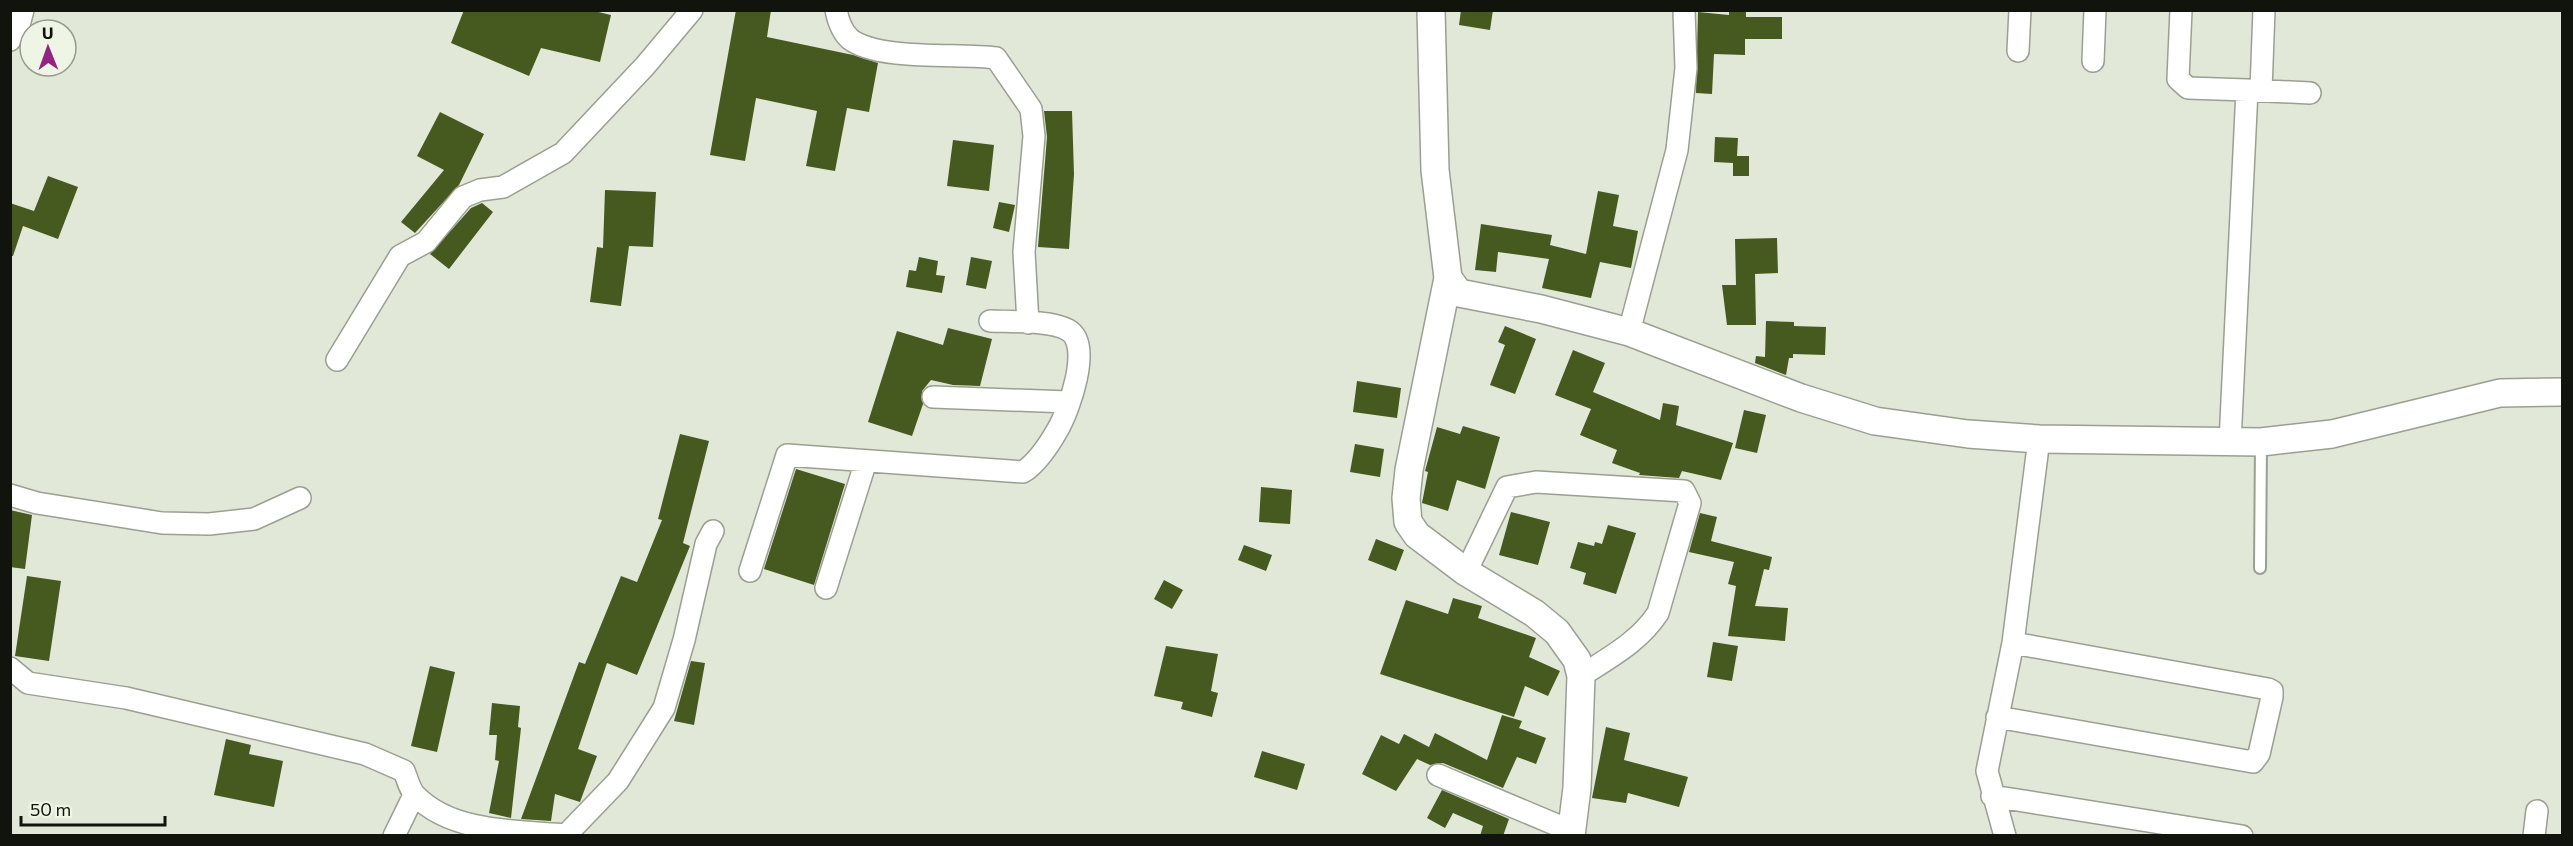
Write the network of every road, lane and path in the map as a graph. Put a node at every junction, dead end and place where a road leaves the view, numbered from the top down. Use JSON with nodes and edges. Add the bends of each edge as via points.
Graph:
{"nodes":[{"id":1,"x":23,"y":10,"type":"edge"},
{"id":2,"x":692,"y":10,"type":"edge"},
{"id":3,"x":836,"y":10,"type":"edge"},
{"id":4,"x":1431,"y":10,"type":"edge"},
{"id":5,"x":1684,"y":10,"type":"edge"},
{"id":6,"x":2020,"y":10,"type":"edge"},
{"id":7,"x":2095,"y":10,"type":"edge"},
{"id":8,"x":2181,"y":10,"type":"edge"},
{"id":9,"x":2264,"y":10,"type":"edge"},
{"id":10,"x":10,"y":40,"type":"edge"},
{"id":11,"x":2018,"y":51,"type":"dead end"},
{"id":12,"x":2093,"y":61,"type":"dead end"},
{"id":13,"x":2254,"y":90,"type":"junction"},
{"id":14,"x":2310,"y":93,"type":"dead end"},
{"id":15,"x":1448,"y":278,"type":"junction"},
{"id":16,"x":990,"y":321,"type":"dead end"},
{"id":17,"x":1028,"y":323,"type":"junction"},
{"id":18,"x":1629,"y":332,"type":"junction"},
{"id":19,"x":337,"y":360,"type":"dead end"},
{"id":20,"x":2562,"y":392,"type":"edge"},
{"id":21,"x":933,"y":397,"type":"dead end"},
{"id":22,"x":1068,"y":402,"type":"junction"},
{"id":23,"x":2039,"y":439,"type":"junction"},
{"id":24,"x":2230,"y":442,"type":"junction"},
{"id":25,"x":2261,"y":442,"type":"junction"},
{"id":26,"x":866,"y":461,"type":"junction"},
{"id":27,"x":10,"y":495,"type":"edge"},
{"id":28,"x":300,"y":498,"type":"dead end"},
{"id":29,"x":713,"y":531,"type":"dead end"},
{"id":30,"x":2260,"y":568,"type":"dead end"},
{"id":31,"x":750,"y":571,"type":"dead end"},
{"id":32,"x":1466,"y":572,"type":"junction"},
{"id":33,"x":826,"y":588,"type":"dead end"},
{"id":34,"x":2013,"y":643,"type":"junction"},
{"id":35,"x":10,"y":668,"type":"edge"},
{"id":36,"x":1581,"y":676,"type":"junction"},
{"id":37,"x":1997,"y":717,"type":"junction"},
{"id":38,"x":1438,"y":775,"type":"dead end"},
{"id":39,"x":414,"y":795,"type":"junction"},
{"id":40,"x":1992,"y":796,"type":"junction"},
{"id":41,"x":2536,"y":811,"type":"dead end"},
{"id":42,"x":1571,"y":833,"type":"edge"},
{"id":43,"x":568,"y":835,"type":"edge"},
{"id":44,"x":394,"y":836,"type":"edge"},
{"id":45,"x":2005,"y":836,"type":"edge"},
{"id":46,"x":2242,"y":836,"type":"edge"},
{"id":47,"x":2534,"y":836,"type":"edge"}],
"edges":[{"from":1,"to":10,"type":"street"},
{"from":2,"to":19,"type":"street","via":[[563,153],[503,187],[463,197],[426,242],[400,256]]},
{"from":3,"to":17,"type":"street","via":[[850,39],[883,52],[996,58],[1031,109],[1034,136],[1024,252]]},
{"from":4,"to":15,"type":"street","via":[[1435,171]]},
{"from":5,"to":18,"type":"street","via":[[1686,68],[1677,150]]},
{"from":6,"to":11,"type":"street"},
{"from":7,"to":12,"type":"street"},
{"from":8,"to":13,"type":"street","via":[[2178,79],[2188,88]]},
{"from":9,"to":13,"type":"street"},
{"from":13,"to":14,"type":"street"},
{"from":13,"to":24,"type":"street"},
{"from":15,"to":18,"type":"street","via":[[1459,293]]},
{"from":15,"to":32,"type":"street","via":[[1410,460],[1406,498],[1408,522],[1417,535]]},
{"from":16,"to":17,"type":"street"},
{"from":17,"to":22,"type":"street","via":[[1071,330],[1079,346],[1080,367]]},
{"from":18,"to":23,"type":"street","via":[[1800,398],[1875,421]]},
{"from":20,"to":25,"type":"street","via":[[2500,393],[2332,435]]},
{"from":21,"to":22,"type":"street"},
{"from":22,"to":26,"type":"street","via":[[1058,429],[1032,466],[1023,472]]},
{"from":23,"to":24,"type":"street"},
{"from":23,"to":34,"type":"street"},
{"from":24,"to":25,"type":"street"},
{"from":25,"to":30,"type":"lane"},
{"from":26,"to":31,"type":"street","via":[[787,455]]},
{"from":26,"to":33,"type":"street"},
{"from":27,"to":28,"type":"street","via":[[162,523],[208,524],[254,519]]},
{"from":29,"to":43,"type":"street","via":[[706,544],[664,708],[618,781]]},
{"from":32,"to":36,"type":"street","via":[[1534,613],[1557,632],[1577,660]]},
{"from":32,"to":36,"type":"street","via":[[1507,487],[1593,484],[1684,491],[1690,503],[1658,613],[1635,641]]},
{"from":34,"to":37,"type":"street"},
{"from":34,"to":37,"type":"street","via":[[2268,689],[2272,697],[2259,754],[2253,762]]},
{"from":35,"to":39,"type":"street","via":[[28,683],[126,698],[365,754],[404,771]]},
{"from":36,"to":42,"type":"street","via":[[1577,788]]},
{"from":37,"to":40,"type":"street","via":[[1987,771]]},
{"from":38,"to":42,"type":"street"},
{"from":39,"to":43,"type":"street","via":[[446,816],[472,825]]},
{"from":39,"to":44,"type":"street"},
{"from":40,"to":45,"type":"street"},
{"from":40,"to":46,"type":"street"},
{"from":41,"to":47,"type":"street"}]}
